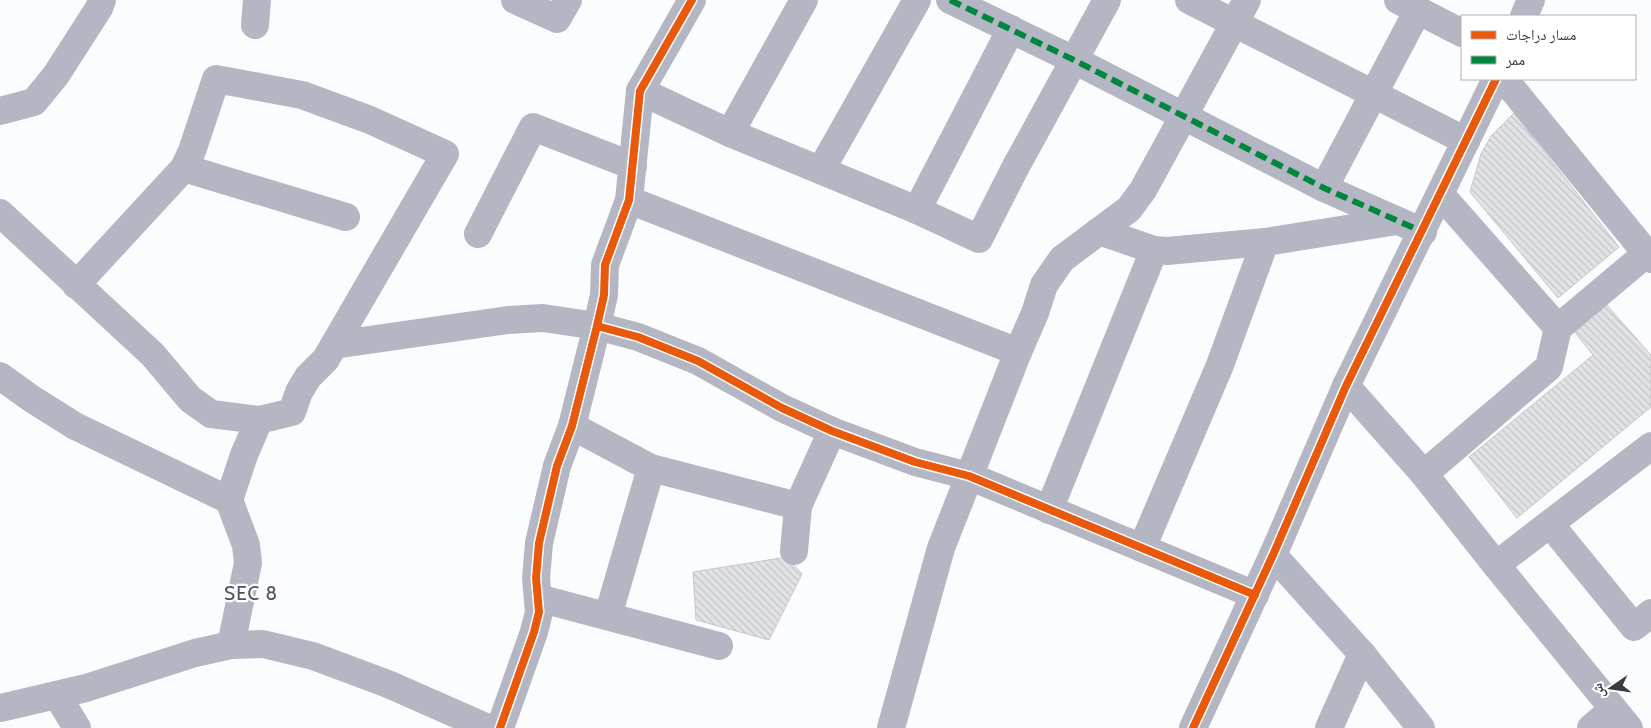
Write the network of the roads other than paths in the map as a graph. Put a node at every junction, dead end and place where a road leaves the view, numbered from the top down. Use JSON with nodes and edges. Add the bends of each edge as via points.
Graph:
{"nodes":[{"id":1,"x":102,"y":0,"type":"edge"},
{"id":2,"x":515,"y":0,"type":"edge"},
{"id":3,"x":568,"y":0,"type":"edge"},
{"id":4,"x":692,"y":0,"type":"edge"},
{"id":5,"x":804,"y":0,"type":"edge"},
{"id":6,"x":917,"y":0,"type":"edge"},
{"id":7,"x":950,"y":0,"type":"edge"},
{"id":8,"x":1107,"y":0,"type":"edge"},
{"id":9,"x":1189,"y":0,"type":"edge"},
{"id":10,"x":1247,"y":0,"type":"edge"},
{"id":11,"x":1532,"y":0,"type":"edge"},
{"id":12,"x":1408,"y":5,"type":"edge"},
{"id":13,"x":1524,"y":15,"type":"edge"},
{"id":14,"x":1234,"y":24,"type":"junction"},
{"id":15,"x":1011,"y":29,"type":"junction"},
{"id":16,"x":1461,"y":32,"type":"edge"},
{"id":17,"x":1074,"y":60,"type":"junction"},
{"id":18,"x":1496,"y":80,"type":"edge"},
{"id":19,"x":1505,"y":80,"type":"edge"},
{"id":20,"x":640,"y":91,"type":"junction"},
{"id":21,"x":1374,"y":94,"type":"junction"},
{"id":22,"x":0,"y":111,"type":"edge"},
{"id":23,"x":1183,"y":116,"type":"junction"},
{"id":24,"x":730,"y":133,"type":"junction"},
{"id":25,"x":1466,"y":141,"type":"junction"},
{"id":26,"x":633,"y":166,"type":"junction"},
{"id":27,"x":184,"y":168,"type":"junction"},
{"id":28,"x":821,"y":170,"type":"junction"},
{"id":29,"x":1324,"y":188,"type":"junction"},
{"id":30,"x":1441,"y":195,"type":"junction"},
{"id":31,"x":629,"y":200,"type":"junction"},
{"id":32,"x":917,"y":210,"type":"junction"},
{"id":33,"x":0,"y":214,"type":"edge"},
{"id":34,"x":346,"y":217,"type":"dead end"},
{"id":35,"x":1397,"y":221,"type":"junction"},
{"id":36,"x":1099,"y":231,"type":"junction"},
{"id":37,"x":1423,"y":232,"type":"junction"},
{"id":38,"x":478,"y":234,"type":"dead end"},
{"id":39,"x":1265,"y":242,"type":"junction"},
{"id":40,"x":1154,"y":250,"type":"junction"},
{"id":41,"x":1649,"y":257,"type":"edge"},
{"id":42,"x":76,"y":285,"type":"junction"},
{"id":43,"x":597,"y":326,"type":"junction"},
{"id":44,"x":1558,"y":328,"type":"junction"},
{"id":45,"x":334,"y":344,"type":"junction"},
{"id":46,"x":1018,"y":352,"type":"junction"},
{"id":47,"x":0,"y":376,"type":"edge"},
{"id":48,"x":1346,"y":386,"type":"junction"},
{"id":49,"x":259,"y":420,"type":"junction"},
{"id":50,"x":572,"y":426,"type":"junction"},
{"id":51,"x":832,"y":431,"type":"junction"},
{"id":52,"x":1651,"y":446,"type":"edge"},
{"id":53,"x":651,"y":468,"type":"junction"},
{"id":54,"x":1424,"y":474,"type":"junction"},
{"id":55,"x":969,"y":476,"type":"junction"},
{"id":56,"x":229,"y":500,"type":"junction"},
{"id":57,"x":798,"y":506,"type":"junction"},
{"id":58,"x":1049,"y":510,"type":"junction"},
{"id":59,"x":1550,"y":524,"type":"junction"},
{"id":60,"x":1142,"y":548,"type":"junction"},
{"id":61,"x":794,"y":551,"type":"dead end"},
{"id":62,"x":1273,"y":555,"type":"junction"},
{"id":63,"x":1496,"y":565,"type":"junction"},
{"id":64,"x":1255,"y":596,"type":"junction"},
{"id":65,"x":538,"y":598,"type":"junction"},
{"id":66,"x":1651,"y":613,"type":"edge"},
{"id":67,"x":608,"y":616,"type":"junction"},
{"id":68,"x":231,"y":645,"type":"junction"},
{"id":69,"x":719,"y":646,"type":"dead end"},
{"id":70,"x":1362,"y":654,"type":"junction"},
{"id":71,"x":57,"y":695,"type":"junction"},
{"id":72,"x":0,"y":708,"type":"edge"},
{"id":73,"x":1621,"y":718,"type":"edge"},
{"id":74,"x":77,"y":728,"type":"edge"},
{"id":75,"x":488,"y":728,"type":"edge"},
{"id":76,"x":500,"y":728,"type":"edge"},
{"id":77,"x":891,"y":728,"type":"edge"},
{"id":78,"x":1193,"y":728,"type":"edge"},
{"id":79,"x":1329,"y":728,"type":"edge"},
{"id":80,"x":1421,"y":728,"type":"edge"},
{"id":81,"x":1591,"y":728,"type":"edge"}],
"edges":[{"from":1,"to":22,"type":"street","via":[[62,66],[34,102]]},
{"from":2,"to":3,"type":"street","via":[[557,19]]},
{"from":4,"to":20,"type":"street"},
{"from":5,"to":24,"type":"street"},
{"from":6,"to":28,"type":"street"},
{"from":7,"to":15,"type":"street"},
{"from":8,"to":17,"type":"street"},
{"from":9,"to":14,"type":"street"},
{"from":10,"to":14,"type":"street"},
{"from":11,"to":13,"type":"street"},
{"from":12,"to":16,"type":"street"},
{"from":12,"to":21,"type":"street"},
{"from":14,"to":21,"type":"street"},
{"from":14,"to":23,"type":"street"},
{"from":15,"to":17,"type":"street"},
{"from":15,"to":32,"type":"street"},
{"from":17,"to":23,"type":"street"},
{"from":17,"to":32,"type":"street","via":[[979,239]]},
{"from":18,"to":25,"type":"street"},
{"from":19,"to":41,"type":"street"},
{"from":20,"to":24,"type":"street"},
{"from":20,"to":26,"type":"street"},
{"from":21,"to":25,"type":"street"},
{"from":21,"to":29,"type":"street"},
{"from":23,"to":29,"type":"street"},
{"from":23,"to":36,"type":"street","via":[[1143,190],[1129,209]]},
{"from":24,"to":28,"type":"street"},
{"from":25,"to":30,"type":"street"},
{"from":26,"to":31,"type":"street"},
{"from":26,"to":38,"type":"street","via":[[533,127]]},
{"from":27,"to":34,"type":"street"},
{"from":27,"to":42,"type":"street"},
{"from":27,"to":45,"type":"street","via":[[216,79],[302,95],[370,120],[445,154]]},
{"from":28,"to":32,"type":"street"},
{"from":29,"to":35,"type":"street"},
{"from":30,"to":37,"type":"street"},
{"from":30,"to":44,"type":"street"},
{"from":31,"to":43,"type":"street","via":[[605,265],[604,295]]},
{"from":31,"to":46,"type":"street"},
{"from":33,"to":42,"type":"street"},
{"from":35,"to":37,"type":"street"},
{"from":35,"to":39,"type":"street"},
{"from":36,"to":40,"type":"street"},
{"from":36,"to":46,"type":"street","via":[[1062,258],[1044,285]]},
{"from":37,"to":48,"type":"street"},
{"from":39,"to":40,"type":"street"},
{"from":39,"to":60,"type":"street","via":[[1220,366]]},
{"from":40,"to":58,"type":"street"},
{"from":41,"to":44,"type":"street"},
{"from":42,"to":49,"type":"street","via":[[153,355],[190,399],[211,414]]},
{"from":43,"to":45,"type":"street","via":[[543,318],[508,320]]},
{"from":43,"to":50,"type":"street"},
{"from":43,"to":51,"type":"street","via":[[638,337],[698,361],[782,408]]},
{"from":44,"to":54,"type":"street","via":[[1548,367]]},
{"from":45,"to":49,"type":"street","via":[[298,392],[292,412]]},
{"from":46,"to":55,"type":"street"},
{"from":47,"to":56,"type":"street","via":[[75,426]]},
{"from":48,"to":54,"type":"street"},
{"from":48,"to":62,"type":"street"},
{"from":49,"to":56,"type":"street"},
{"from":50,"to":53,"type":"street"},
{"from":50,"to":65,"type":"street","via":[[557,466],[539,543]]},
{"from":51,"to":55,"type":"street","via":[[915,462]]},
{"from":51,"to":57,"type":"street"},
{"from":52,"to":59,"type":"street"},
{"from":53,"to":57,"type":"street"},
{"from":53,"to":67,"type":"street"},
{"from":54,"to":63,"type":"street"},
{"from":55,"to":58,"type":"street"},
{"from":55,"to":77,"type":"street","via":[[941,548]]},
{"from":56,"to":68,"type":"street","via":[[246,544],[248,563]]},
{"from":57,"to":61,"type":"street"},
{"from":58,"to":60,"type":"street"},
{"from":59,"to":63,"type":"street"},
{"from":59,"to":66,"type":"street","via":[[1634,627]]},
{"from":60,"to":64,"type":"street"},
{"from":62,"to":64,"type":"street"},
{"from":62,"to":70,"type":"street"},
{"from":63,"to":73,"type":"street"},
{"from":64,"to":78,"type":"street"},
{"from":65,"to":67,"type":"street"},
{"from":65,"to":76,"type":"street","via":[[534,632]]},
{"from":67,"to":69,"type":"street"},
{"from":68,"to":71,"type":"street"},
{"from":68,"to":75,"type":"street","via":[[263,644],[314,656]]},
{"from":70,"to":79,"type":"street"},
{"from":70,"to":80,"type":"street"},
{"from":71,"to":72,"type":"street"},
{"from":71,"to":74,"type":"street"},
{"from":73,"to":81,"type":"street"}]}
